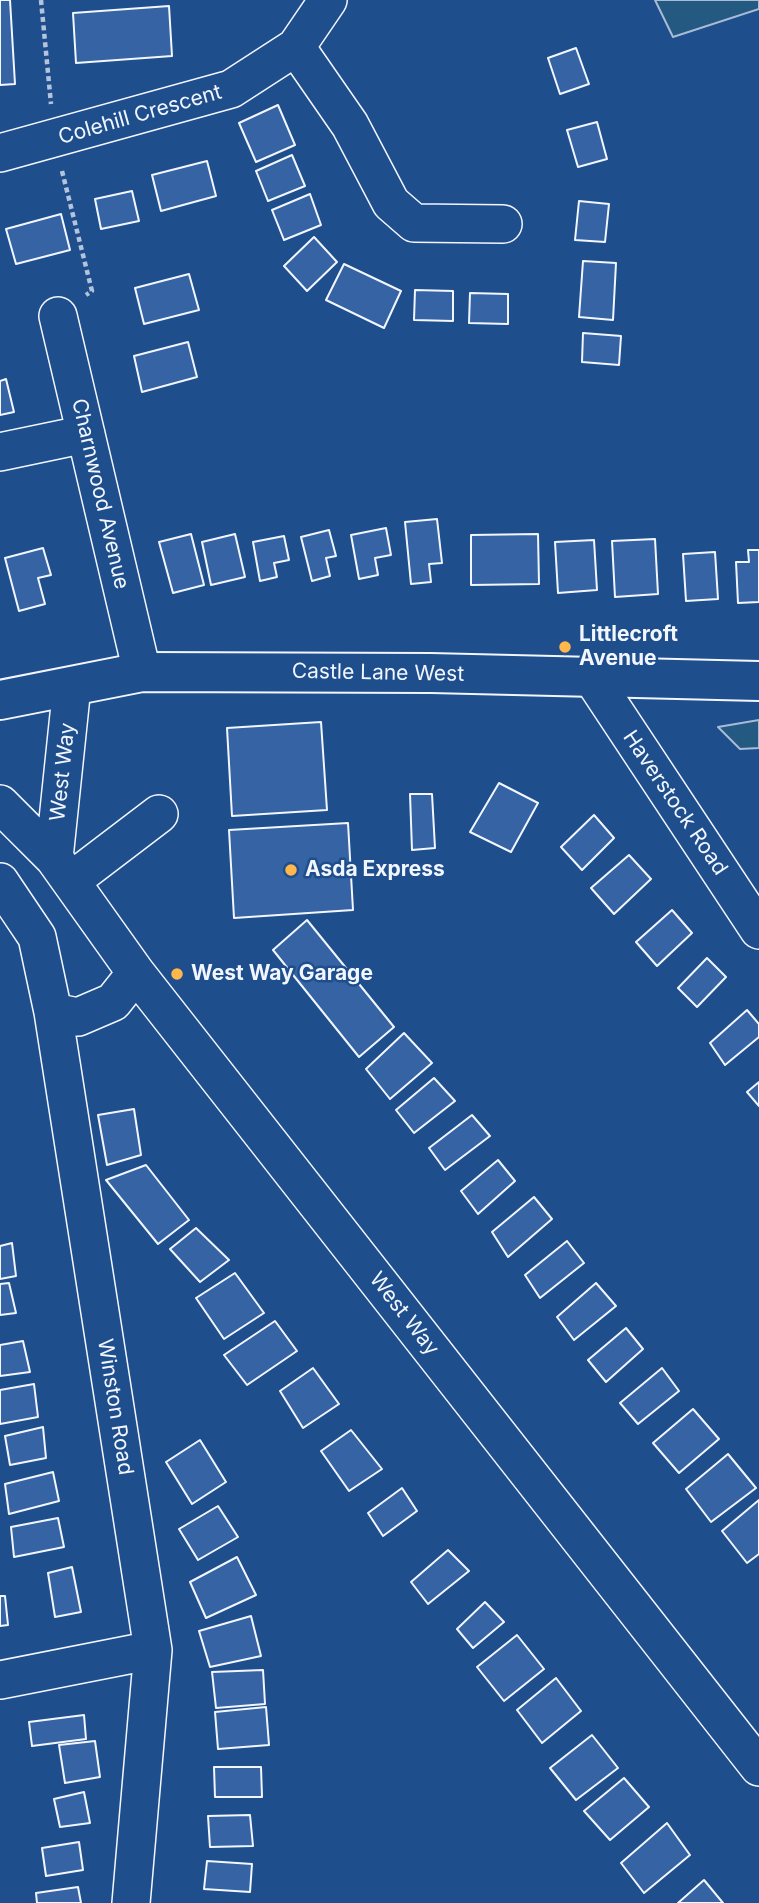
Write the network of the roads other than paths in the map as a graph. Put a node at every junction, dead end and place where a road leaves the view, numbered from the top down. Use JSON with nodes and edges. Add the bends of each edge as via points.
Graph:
{"nodes":[{"id":1,"x":328,"y":0,"type":"edge"},
{"id":2,"x":296,"y":47,"type":"junction"},
{"id":3,"x":0,"y":153,"type":"edge"},
{"id":4,"x":503,"y":224,"type":"dead end"},
{"id":5,"x":58,"y":316,"type":"road end"},
{"id":6,"x":86,"y":434,"type":"junction"},
{"id":7,"x":0,"y":452,"type":"edge"},
{"id":8,"x":142,"y":672,"type":"junction"},
{"id":9,"x":591,"y":676,"type":"junction"},
{"id":10,"x":759,"y":681,"type":"edge"},
{"id":11,"x":72,"y":686,"type":"junction"},
{"id":12,"x":0,"y":700,"type":"edge"},
{"id":13,"x":0,"y":804,"type":"edge"},
{"id":14,"x":159,"y":814,"type":"dead end"},
{"id":15,"x":62,"y":870,"type":"junction"},
{"id":16,"x":0,"y":882,"type":"edge"},
{"id":17,"x":759,"y":930,"type":"edge"},
{"id":18,"x":136,"y":972,"type":"junction"},
{"id":19,"x":53,"y":1012,"type":"junction"},
{"id":20,"x":153,"y":1650,"type":"junction"},
{"id":21,"x":0,"y":1680,"type":"edge"},
{"id":22,"x":759,"y":1766,"type":"edge"},
{"id":23,"x":131,"y":1903,"type":"edge"}],
"edges":[{"from":1,"to":2,"type":"street","name":"Colehill Crescent"},
{"from":2,"to":3,"type":"street","name":"Colehill Crescent","via":[[231,89]]},
{"from":2,"to":4,"type":"street","via":[[350,125],[391,203],[414,223]]},
{"from":5,"to":6,"type":"street","name":"Charnwood Avenue"},
{"from":6,"to":7,"type":"street"},
{"from":6,"to":8,"type":"street","name":"Charnwood Avenue"},
{"from":8,"to":9,"type":"main road","name":"Castle Lane West"},
{"from":8,"to":11,"type":"main road","name":"Castle Lane West"},
{"from":9,"to":10,"type":"main road","name":"Castle Lane West"},
{"from":9,"to":17,"type":"street","name":"Haverstock Road"},
{"from":11,"to":12,"type":"main road","name":"Castle Lane West"},
{"from":11,"to":15,"type":"street","name":"West Way"},
{"from":13,"to":15,"type":"street","name":"West Way"},
{"from":14,"to":15,"type":"street"},
{"from":15,"to":18,"type":"street","name":"West Way"},
{"from":16,"to":19,"type":"street","name":"Winston Road","via":[[37,937]]},
{"from":18,"to":19,"type":"street","via":[[113,1002],[78,1017]]},
{"from":18,"to":22,"type":"street","name":"West Way"},
{"from":19,"to":20,"type":"street","name":"Winston Road"},
{"from":20,"to":21,"type":"street"},
{"from":20,"to":23,"type":"street","name":"Winston Road"}]}
